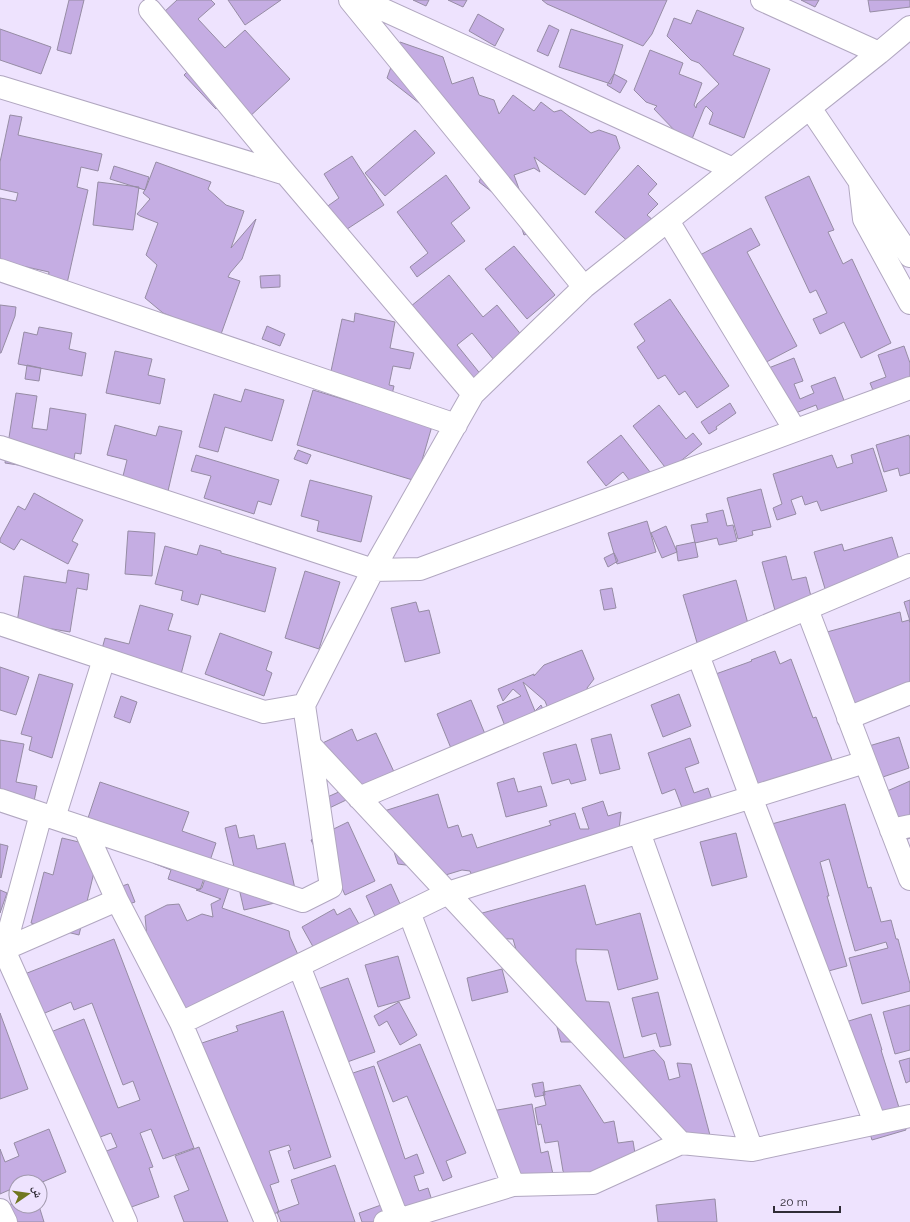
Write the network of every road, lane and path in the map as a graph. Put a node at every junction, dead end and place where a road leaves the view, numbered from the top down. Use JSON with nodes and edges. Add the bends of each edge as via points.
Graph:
{"nodes":[{"id":1,"x":350,"y":0,"type":"edge"},
{"id":2,"x":362,"y":0,"type":"edge"},
{"id":3,"x":762,"y":0,"type":"edge"},
{"id":4,"x":150,"y":10,"type":"dead end"},
{"id":5,"x":910,"y":27,"type":"edge"},
{"id":6,"x":879,"y":53,"type":"junction"},
{"id":7,"x":0,"y":87,"type":"edge"},
{"id":8,"x":810,"y":108,"type":"junction"},
{"id":9,"x":733,"y":169,"type":"junction"},
{"id":10,"x":286,"y":174,"type":"junction"},
{"id":11,"x":859,"y":181,"type":"junction"},
{"id":12,"x":668,"y":221,"type":"junction"},
{"id":13,"x":910,"y":256,"type":"edge"},
{"id":14,"x":0,"y":270,"type":"edge"},
{"id":15,"x":584,"y":287,"type":"junction"},
{"id":16,"x":910,"y":303,"type":"edge"},
{"id":17,"x":910,"y":388,"type":"edge"},
{"id":18,"x":473,"y":394,"type":"junction"},
{"id":19,"x":456,"y":425,"type":"junction"},
{"id":20,"x":795,"y":430,"type":"junction"},
{"id":21,"x":0,"y":447,"type":"edge"},
{"id":22,"x":910,"y":565,"type":"edge"},
{"id":23,"x":373,"y":570,"type":"junction"},
{"id":24,"x":807,"y":609,"type":"junction"},
{"id":25,"x":0,"y":624,"type":"edge"},
{"id":26,"x":698,"y":655,"type":"junction"},
{"id":27,"x":104,"y":659,"type":"junction"},
{"id":28,"x":910,"y":693,"type":"edge"},
{"id":29,"x":304,"y":705,"type":"junction"},
{"id":30,"x":848,"y":718,"type":"junction"},
{"id":31,"x":310,"y":745,"type":"junction"},
{"id":32,"x":866,"y":762,"type":"junction"},
{"id":33,"x":751,"y":797,"type":"junction"},
{"id":34,"x":359,"y":798,"type":"junction"},
{"id":35,"x":0,"y":800,"type":"edge"},
{"id":36,"x":47,"y":816,"type":"junction"},
{"id":37,"x":901,"y":828,"type":"edge"},
{"id":38,"x":86,"y":829,"type":"junction"},
{"id":39,"x":640,"y":832,"type":"junction"},
{"id":40,"x":910,"y":879,"type":"edge"},
{"id":41,"x":448,"y":893,"type":"junction"},
{"id":42,"x":116,"y":900,"type":"junction"},
{"id":43,"x":409,"y":912,"type":"junction"},
{"id":44,"x":1,"y":950,"type":"edge"},
{"id":45,"x":299,"y":966,"type":"junction"},
{"id":46,"x":181,"y":1023,"type":"junction"},
{"id":47,"x":910,"y":1116,"type":"edge"},
{"id":48,"x":875,"y":1123,"type":"junction"},
{"id":49,"x":680,"y":1143,"type":"junction"},
{"id":50,"x":752,"y":1150,"type":"junction"},
{"id":51,"x":513,"y":1185,"type":"junction"},
{"id":52,"x":0,"y":1210,"type":"edge"},
{"id":53,"x":392,"y":1221,"type":"edge"},
{"id":54,"x":6,"y":1222,"type":"edge"},
{"id":55,"x":126,"y":1222,"type":"edge"},
{"id":56,"x":266,"y":1222,"type":"edge"}],
"edges":[{"from":1,"to":15,"type":"street"},
{"from":2,"to":9,"type":"street"},
{"from":3,"to":6,"type":"street"},
{"from":4,"to":10,"type":"street"},
{"from":5,"to":6,"type":"street"},
{"from":6,"to":8,"type":"street"},
{"from":7,"to":10,"type":"street"},
{"from":8,"to":9,"type":"street"},
{"from":8,"to":11,"type":"street"},
{"from":9,"to":12,"type":"street"},
{"from":10,"to":18,"type":"street"},
{"from":11,"to":13,"type":"street"},
{"from":11,"to":16,"type":"street","via":[[864,220]]},
{"from":12,"to":15,"type":"street"},
{"from":12,"to":20,"type":"street"},
{"from":14,"to":19,"type":"street"},
{"from":15,"to":18,"type":"street"},
{"from":17,"to":20,"type":"street"},
{"from":18,"to":19,"type":"street"},
{"from":19,"to":23,"type":"street"},
{"from":20,"to":23,"type":"street","via":[[420,569]]},
{"from":21,"to":23,"type":"street"},
{"from":22,"to":24,"type":"street"},
{"from":23,"to":29,"type":"street"},
{"from":24,"to":26,"type":"street"},
{"from":24,"to":30,"type":"street"},
{"from":25,"to":27,"type":"street"},
{"from":26,"to":33,"type":"street"},
{"from":26,"to":34,"type":"street"},
{"from":27,"to":29,"type":"street","via":[[264,712]]},
{"from":27,"to":36,"type":"street"},
{"from":28,"to":30,"type":"street"},
{"from":29,"to":31,"type":"street"},
{"from":30,"to":32,"type":"street"},
{"from":31,"to":34,"type":"street"},
{"from":31,"to":38,"type":"street","via":[[331,887],[303,901]]},
{"from":32,"to":33,"type":"street"},
{"from":32,"to":37,"type":"street"},
{"from":33,"to":39,"type":"street"},
{"from":33,"to":48,"type":"street"},
{"from":34,"to":41,"type":"street"},
{"from":35,"to":36,"type":"street"},
{"from":36,"to":38,"type":"street"},
{"from":36,"to":44,"type":"street"},
{"from":37,"to":40,"type":"street"},
{"from":38,"to":42,"type":"street"},
{"from":39,"to":41,"type":"street"},
{"from":39,"to":50,"type":"street"},
{"from":41,"to":43,"type":"street"},
{"from":41,"to":49,"type":"street"},
{"from":42,"to":44,"type":"street"},
{"from":42,"to":46,"type":"street"},
{"from":43,"to":45,"type":"street"},
{"from":43,"to":51,"type":"street"},
{"from":44,"to":55,"type":"street"},
{"from":45,"to":46,"type":"street"},
{"from":45,"to":53,"type":"street"},
{"from":46,"to":56,"type":"street"},
{"from":47,"to":48,"type":"street"},
{"from":48,"to":50,"type":"street"},
{"from":49,"to":50,"type":"street"},
{"from":49,"to":51,"type":"street","via":[[592,1183]]},
{"from":51,"to":53,"type":"street"},
{"from":52,"to":54,"type":"street"}]}
